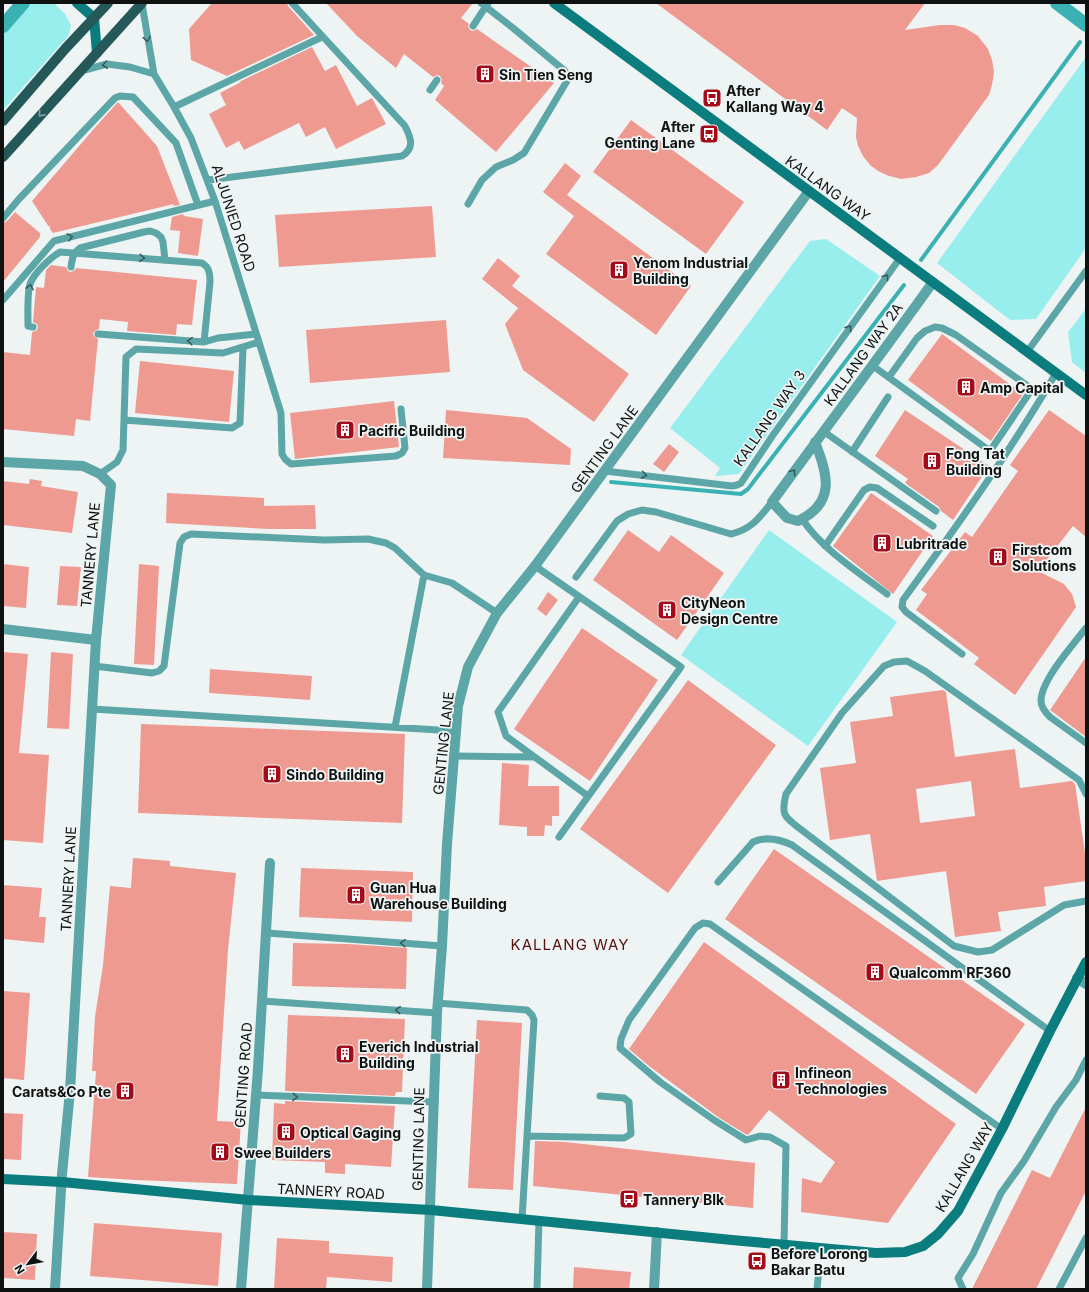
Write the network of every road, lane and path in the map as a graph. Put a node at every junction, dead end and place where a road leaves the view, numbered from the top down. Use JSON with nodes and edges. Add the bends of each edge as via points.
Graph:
{"nodes":[{"id":1,"x":77,"y":3,"type":"edge"},
{"id":2,"x":108,"y":3,"type":"edge"},
{"id":3,"x":142,"y":3,"type":"edge"},
{"id":4,"x":292,"y":3,"type":"edge"},
{"id":5,"x":554,"y":3,"type":"edge"},
{"id":6,"x":485,"y":4,"type":"edge"},
{"id":7,"x":94,"y":18,"type":"junction"},
{"id":8,"x":473,"y":26,"type":"dead end"},
{"id":9,"x":322,"y":37,"type":"junction"},
{"id":10,"x":97,"y":53,"type":"junction"},
{"id":11,"x":81,"y":71,"type":"junction"},
{"id":12,"x":154,"y":74,"type":"junction"},
{"id":13,"x":437,"y":80,"type":"dead end"},
{"id":14,"x":430,"y":90,"type":"dead end"},
{"id":15,"x":174,"y":107,"type":"junction"},
{"id":16,"x":3,"y":121,"type":"edge"},
{"id":17,"x":3,"y":157,"type":"edge"},
{"id":18,"x":208,"y":180,"type":"junction"},
{"id":19,"x":809,"y":191,"type":"junction"},
{"id":20,"x":215,"y":201,"type":"junction"},
{"id":21,"x":468,"y":204,"type":"dead end"},
{"id":22,"x":198,"y":205,"type":"junction"},
{"id":23,"x":3,"y":218,"type":"edge"},
{"id":24,"x":165,"y":260,"type":"junction"},
{"id":25,"x":904,"y":261,"type":"junction"},
{"id":26,"x":71,"y":267,"type":"dead end"},
{"id":27,"x":1086,"y":270,"type":"edge"},
{"id":28,"x":933,"y":282,"type":"junction"},
{"id":29,"x":3,"y":300,"type":"edge"},
{"id":30,"x":33,"y":326,"type":"dead end"},
{"id":31,"x":98,"y":334,"type":"dead end"},
{"id":32,"x":256,"y":334,"type":"junction"},
{"id":33,"x":204,"y":342,"type":"junction"},
{"id":34,"x":259,"y":342,"type":"junction"},
{"id":35,"x":243,"y":348,"type":"junction"},
{"id":36,"x":1027,"y":352,"type":"junction"},
{"id":37,"x":873,"y":366,"type":"junction"},
{"id":38,"x":1056,"y":373,"type":"junction"},
{"id":39,"x":889,"y":377,"type":"junction"},
{"id":40,"x":1086,"y":395,"type":"edge"},
{"id":41,"x":888,"y":397,"type":"dead end"},
{"id":42,"x":402,"y":409,"type":"dead end"},
{"id":43,"x":124,"y":420,"type":"junction"},
{"id":44,"x":823,"y":431,"type":"junction"},
{"id":45,"x":815,"y":442,"type":"junction"},
{"id":46,"x":852,"y":452,"type":"junction"},
{"id":47,"x":3,"y":462,"type":"edge"},
{"id":48,"x":605,"y":471,"type":"junction"},
{"id":49,"x":100,"y":474,"type":"junction"},
{"id":50,"x":772,"y":502,"type":"junction"},
{"id":51,"x":936,"y":511,"type":"dead end"},
{"id":52,"x":802,"y":519,"type":"junction"},
{"id":53,"x":933,"y":526,"type":"dead end"},
{"id":54,"x":825,"y":546,"type":"junction"},
{"id":55,"x":535,"y":566,"type":"junction"},
{"id":56,"x":424,"y":575,"type":"junction"},
{"id":57,"x":576,"y":577,"type":"dead end"},
{"id":58,"x":887,"y":594,"type":"dead end"},
{"id":59,"x":579,"y":597,"type":"junction"},
{"id":60,"x":497,"y":613,"type":"junction"},
{"id":61,"x":1086,"y":628,"type":"edge"},
{"id":62,"x":3,"y":629,"type":"edge"},
{"id":63,"x":96,"y":640,"type":"junction"},
{"id":64,"x":962,"y":654,"type":"dead end"},
{"id":65,"x":94,"y":666,"type":"junction"},
{"id":66,"x":92,"y":709,"type":"junction"},
{"id":67,"x":395,"y":727,"type":"junction"},
{"id":68,"x":455,"y":731,"type":"junction"},
{"id":69,"x":1086,"y":743,"type":"edge"},
{"id":70,"x":454,"y":756,"type":"junction"},
{"id":71,"x":534,"y":757,"type":"junction"},
{"id":72,"x":1086,"y":794,"type":"edge"},
{"id":73,"x":588,"y":796,"type":"junction"},
{"id":74,"x":559,"y":837,"type":"dead end"},
{"id":75,"x":270,"y":863,"type":"dead end"},
{"id":76,"x":718,"y":882,"type":"dead end"},
{"id":77,"x":1086,"y":901,"type":"edge"},
{"id":78,"x":267,"y":933,"type":"junction"},
{"id":79,"x":442,"y":946,"type":"junction"},
{"id":80,"x":1086,"y":962,"type":"edge"},
{"id":81,"x":1081,"y":981,"type":"edge"},
{"id":82,"x":262,"y":1001,"type":"junction"},
{"id":83,"x":437,"y":1008,"type":"junction"},
{"id":84,"x":1050,"y":1031,"type":"junction"},
{"id":85,"x":1086,"y":1060,"type":"edge"},
{"id":86,"x":256,"y":1095,"type":"junction"},
{"id":87,"x":600,"y":1096,"type":"dead end"},
{"id":88,"x":433,"y":1102,"type":"junction"},
{"id":89,"x":1002,"y":1129,"type":"junction"},
{"id":90,"x":528,"y":1136,"type":"junction"},
{"id":91,"x":3,"y":1179,"type":"edge"},
{"id":92,"x":62,"y":1182,"type":"junction"},
{"id":93,"x":249,"y":1200,"type":"junction"},
{"id":94,"x":430,"y":1210,"type":"junction"},
{"id":95,"x":522,"y":1219,"type":"junction"},
{"id":96,"x":539,"y":1220,"type":"junction"},
{"id":97,"x":657,"y":1232,"type":"junction"},
{"id":98,"x":1086,"y":1238,"type":"edge"},
{"id":99,"x":784,"y":1244,"type":"junction"},
{"id":100,"x":819,"y":1269,"type":"dead end"},
{"id":101,"x":55,"y":1289,"type":"edge"},
{"id":102,"x":241,"y":1289,"type":"edge"},
{"id":103,"x":427,"y":1289,"type":"edge"},
{"id":104,"x":537,"y":1289,"type":"edge"},
{"id":105,"x":654,"y":1289,"type":"edge"},
{"id":106,"x":817,"y":1289,"type":"edge"},
{"id":107,"x":963,"y":1289,"type":"edge"},
{"id":108,"x":1059,"y":1289,"type":"edge"}],
"edges":[{"from":1,"to":7,"type":"street"},
{"from":2,"to":7,"type":"main road"},
{"from":3,"to":10,"type":"main road","name":"ALJUNIED ROAD"},
{"from":3,"to":12,"type":"lane","name":"ALJUNIED ROAD","one_way":true},
{"from":4,"to":9,"type":"lane"},
{"from":5,"to":19,"type":"street","name":"KALLANG WAY"},
{"from":6,"to":8,"type":"lane"},
{"from":6,"to":21,"type":"lane","via":[[565,71],[567,81],[524,153],[496,167],[482,180]]},
{"from":7,"to":10,"type":"street"},
{"from":7,"to":16,"type":"main road"},
{"from":9,"to":15,"type":"lane"},
{"from":9,"to":18,"type":"lane","via":[[405,126],[410,136],[411,146],[408,152],[402,156]]},
{"from":10,"to":11,"type":"main road","name":"ALJUNIED ROAD"},
{"from":12,"to":11,"type":"lane","one_way":true,"via":[[107,64]]},
{"from":11,"to":17,"type":"main road","name":"ALJUNIED ROAD","one_way":true},
{"from":12,"to":15,"type":"lane","name":"ALJUNIED ROAD"},
{"from":13,"to":14,"type":"lane"},
{"from":15,"to":18,"type":"lane","name":"ALJUNIED ROAD","via":[[191,138]]},
{"from":18,"to":20,"type":"lane","name":"ALJUNIED ROAD"},
{"from":19,"to":25,"type":"street","name":"KALLANG WAY"},
{"from":19,"to":48,"type":"street","name":"GENTING LANE"},
{"from":20,"to":22,"type":"lane"},
{"from":20,"to":32,"type":"lane","name":"ALJUNIED ROAD"},
{"from":22,"to":23,"type":"lane","via":[[176,143],[133,97],[120,96],[110,103]]},
{"from":29,"to":22,"type":"lane","one_way":true,"via":[[54,241]]},
{"from":24,"to":26,"type":"lane","bridge":true,"via":[[164,242],[161,237],[156,233],[144,232],[80,248],[73,256]]},
{"from":30,"to":24,"type":"lane","one_way":true,"via":[[28,326],[29,285],[50,258],[60,252]]},
{"from":24,"to":33,"type":"lane","via":[[202,263],[210,272]]},
{"from":25,"to":28,"type":"street","name":"KALLANG WAY"},
{"from":48,"to":25,"type":"lane","name":"KALLANG WAY 3","one_way":true,"via":[[732,486],[741,483],[773,435]]},
{"from":27,"to":36,"type":"lane"},
{"from":28,"to":36,"type":"street","name":"KALLANG WAY"},
{"from":28,"to":37,"type":"street","name":"KALLANG WAY 2A"},
{"from":33,"to":31,"type":"lane","one_way":true},
{"from":32,"to":33,"type":"lane"},
{"from":32,"to":34,"type":"lane","name":"ALJUNIED ROAD"},
{"from":34,"to":35,"type":"lane"},
{"from":34,"to":42,"type":"lane","name":"ALJUNIED ROAD","via":[[281,413],[282,454],[290,464],[396,456],[405,448]]},
{"from":35,"to":43,"type":"lane","via":[[223,353],[136,349],[126,356]]},
{"from":35,"to":43,"type":"lane","via":[[240,423],[237,426],[232,428]]},
{"from":36,"to":38,"type":"street","name":"KALLANG WAY"},
{"from":37,"to":39,"type":"lane"},
{"from":37,"to":44,"type":"street","name":"KALLANG WAY 2A"},
{"from":38,"to":40,"type":"street","name":"KALLANG WAY"},
{"from":38,"to":64,"type":"lane","via":[[1018,436],[903,600],[902,607],[906,612]]},
{"from":39,"to":39,"type":"lane","via":[[990,451],[1032,389],[956,335],[935,327],[917,338]]},
{"from":41,"to":46,"type":"lane"},
{"from":43,"to":49,"type":"lane","via":[[124,450],[117,462]]},
{"from":44,"to":45,"type":"street","name":"KALLANG WAY 2A"},
{"from":44,"to":46,"type":"lane"},
{"from":50,"to":45,"type":"street","name":"KALLANG WAY 2A","one_way":true},
{"from":45,"to":52,"type":"street","via":[[824,464],[827,486],[822,500]]},
{"from":46,"to":51,"type":"lane"},
{"from":47,"to":49,"type":"street","via":[[83,466]]},
{"from":48,"to":55,"type":"street","name":"GENTING LANE"},
{"from":49,"to":63,"type":"street","name":"TANNERY LANE","via":[[111,485]]},
{"from":50,"to":52,"type":"street","via":[[787,518],[798,521]]},
{"from":50,"to":57,"type":"lane","name":"KALLANG WAY 2A","via":[[753,525],[731,534],[656,512],[642,510],[628,514],[617,521]]},
{"from":52,"to":54,"type":"lane"},
{"from":53,"to":54,"type":"lane","via":[[877,488],[870,487],[864,490]]},
{"from":54,"to":58,"type":"lane"},
{"from":55,"to":59,"type":"lane"},
{"from":55,"to":60,"type":"street","name":"GENTING LANE"},
{"from":56,"to":60,"type":"lane","via":[[452,583]]},
{"from":56,"to":65,"type":"lane","via":[[395,548],[368,539],[324,540],[190,534],[180,543],[164,666],[152,673]]},
{"from":56,"to":67,"type":"lane"},
{"from":59,"to":71,"type":"lane","via":[[498,712],[506,736]]},
{"from":59,"to":73,"type":"lane","via":[[680,668]]},
{"from":60,"to":68,"type":"street","name":"GENTING LANE","via":[[468,666]]},
{"from":61,"to":69,"type":"lane","via":[[1046,681],[1041,701],[1050,717]]},
{"from":62,"to":63,"type":"street"},
{"from":63,"to":65,"type":"street","name":"TANNERY LANE"},
{"from":65,"to":66,"type":"street","name":"TANNERY LANE"},
{"from":66,"to":67,"type":"lane"},
{"from":66,"to":92,"type":"street","name":"TANNERY LANE","via":[[70,1091]]},
{"from":67,"to":68,"type":"lane"},
{"from":68,"to":70,"type":"street","name":"GENTING LANE"},
{"from":70,"to":71,"type":"lane"},
{"from":70,"to":79,"type":"street","name":"GENTING LANE"},
{"from":71,"to":73,"type":"lane"},
{"from":72,"to":77,"type":"lane","via":[[1079,780],[907,661],[884,666],[847,707],[786,794],[783,806],[785,817],[954,946],[978,952],[992,950],[1064,905]]},
{"from":73,"to":74,"type":"lane"},
{"from":75,"to":78,"type":"street","name":"GENTING ROAD"},
{"from":76,"to":84,"type":"lane","via":[[753,842],[759,839],[780,839],[792,845]]},
{"from":79,"to":78,"type":"lane","one_way":true},
{"from":78,"to":82,"type":"street","name":"GENTING ROAD"},
{"from":79,"to":83,"type":"street","name":"GENTING LANE"},
{"from":80,"to":81,"type":"street","name":"KALLANG WAY"},
{"from":81,"to":84,"type":"street","name":"KALLANG WAY"},
{"from":83,"to":82,"type":"lane","one_way":true},
{"from":82,"to":86,"type":"street","name":"GENTING ROAD"},
{"from":83,"to":88,"type":"street","name":"GENTING LANE"},
{"from":83,"to":90,"type":"lane","via":[[527,1010],[532,1015],[534,1020]]},
{"from":84,"to":89,"type":"street","name":"KALLANG WAY"},
{"from":85,"to":107,"type":"lane","via":[[1076,1080],[1001,1193],[973,1254],[958,1278]]},
{"from":86,"to":88,"type":"lane","one_way":true},
{"from":86,"to":93,"type":"street","name":"GENTING ROAD"},
{"from":87,"to":90,"type":"lane","via":[[624,1098],[629,1102],[631,1134],[624,1138]]},
{"from":88,"to":94,"type":"street","name":"GENTING LANE"},
{"from":89,"to":99,"type":"street","name":"KALLANG WAY","via":[[958,1210],[938,1234],[923,1246],[905,1252],[876,1253]]},
{"from":89,"to":99,"type":"lane","via":[[710,924],[703,923],[695,928],[629,1020],[620,1048],[660,1082],[746,1140],[760,1136],[770,1137],[786,1146]]},
{"from":90,"to":95,"type":"lane"},
{"from":91,"to":92,"type":"street","name":"TANNERY ROAD"},
{"from":92,"to":93,"type":"street","name":"TANNERY ROAD"},
{"from":92,"to":101,"type":"street","name":"TANNERY LANE"},
{"from":93,"to":94,"type":"street","name":"TANNERY ROAD"},
{"from":93,"to":102,"type":"street","name":"GENTING ROAD"},
{"from":94,"to":95,"type":"street","name":"TANNERY ROAD"},
{"from":94,"to":103,"type":"street","name":"GENTING LANE"},
{"from":95,"to":96,"type":"street","name":"TANNERY ROAD"},
{"from":96,"to":97,"type":"street","name":"TANNERY ROAD"},
{"from":96,"to":104,"type":"lane"},
{"from":97,"to":99,"type":"street","name":"KALLANG WAY"},
{"from":97,"to":105,"type":"street"},
{"from":98,"to":108,"type":"lane"},
{"from":100,"to":106,"type":"lane"}]}
